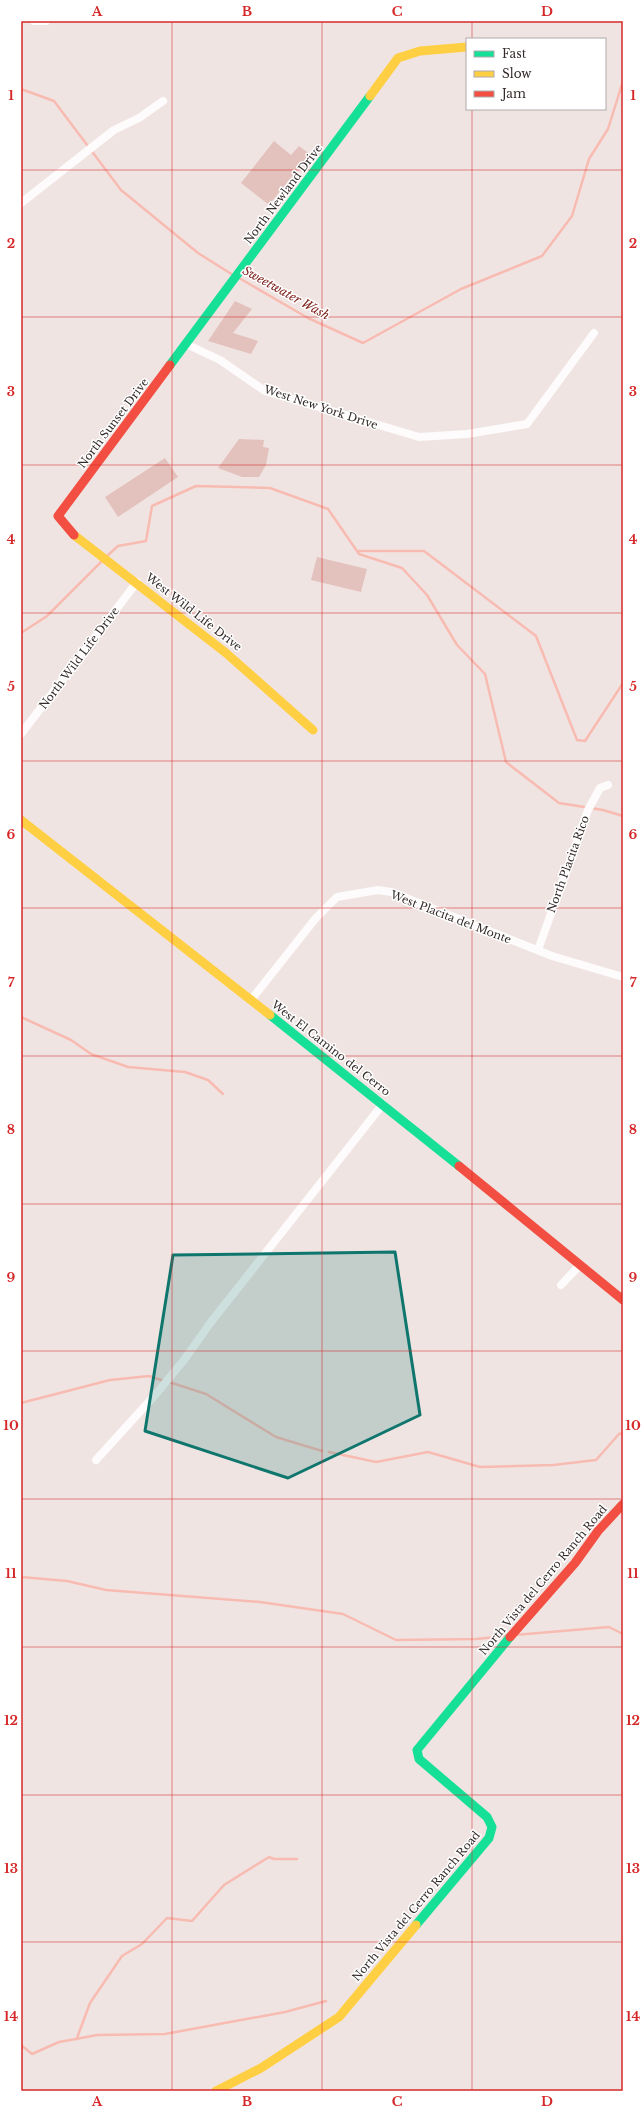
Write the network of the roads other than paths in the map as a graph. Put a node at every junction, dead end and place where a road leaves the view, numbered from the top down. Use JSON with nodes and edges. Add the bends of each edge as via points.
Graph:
{"nodes":[{"id":1,"x":34,"y":21,"type":"edge"},
{"id":2,"x":46,"y":21,"type":"edge"},
{"id":3,"x":466,"y":47,"type":"edge"},
{"id":4,"x":163,"y":101,"type":"dead end"},
{"id":5,"x":21,"y":203,"type":"edge"},
{"id":6,"x":594,"y":333,"type":"dead end"},
{"id":7,"x":186,"y":344,"type":"junction"},
{"id":8,"x":58,"y":516,"type":"joint"},
{"id":9,"x":137,"y":582,"type":"junction"},
{"id":10,"x":313,"y":730,"type":"dead end"},
{"id":11,"x":21,"y":734,"type":"edge"},
{"id":12,"x":608,"y":785,"type":"dead end"},
{"id":13,"x":21,"y":820,"type":"edge"},
{"id":14,"x":538,"y":950,"type":"junction"},
{"id":15,"x":623,"y":977,"type":"edge"},
{"id":16,"x":251,"y":1000,"type":"junction"},
{"id":17,"x":384,"y":1104,"type":"junction"},
{"id":18,"x":580,"y":1265,"type":"junction"},
{"id":19,"x":561,"y":1285,"type":"dead end"},
{"id":20,"x":623,"y":1300,"type":"edge"},
{"id":21,"x":96,"y":1460,"type":"dead end"},
{"id":22,"x":623,"y":1504,"type":"edge"},
{"id":23,"x":216,"y":2091,"type":"edge"}],
"edges":[{"from":1,"to":2,"type":"street"},
{"from":3,"to":7,"type":"street","name":"North Newland Drive","via":[[420,51],[398,58]]},
{"from":4,"to":5,"type":"street","via":[[139,118],[114,130]]},
{"from":6,"to":7,"type":"street","name":"West New York Drive","via":[[527,424],[467,434],[419,437],[265,391],[220,360]]},
{"from":7,"to":8,"type":"street","name":"North Sunset Drive"},
{"from":8,"to":9,"type":"street","name":"West Wild Life Drive","via":[[72,534]]},
{"from":9,"to":10,"type":"street","name":"West Wild Life Drive","via":[[233,657]]},
{"from":9,"to":11,"type":"street","name":"North Wild Life Drive"},
{"from":12,"to":14,"type":"street","name":"North Placita Rico","via":[[600,788],[588,810]]},
{"from":13,"to":16,"type":"street","name":"West El Camino del Cerro"},
{"from":14,"to":15,"type":"street","name":"West Placita del Monte"},
{"from":14,"to":16,"type":"street","name":"West Placita del Monte","via":[[391,892],[358,892],[337,897],[327,906]]},
{"from":16,"to":17,"type":"street","name":"West El Camino del Cerro"},
{"from":17,"to":18,"type":"street","name":"West El Camino del Cerro"},
{"from":17,"to":21,"type":"street","via":[[211,1322],[184,1360]]},
{"from":18,"to":19,"type":"street"},
{"from":18,"to":20,"type":"street","name":"West El Camino del Cerro"},
{"from":22,"to":23,"type":"street","name":"North Vista del Cerro Ranch Road","via":[[417,1750],[419,1759],[429,1769],[487,1817],[492,1827],[489,1838],[339,2017],[261,2068]]}]}
